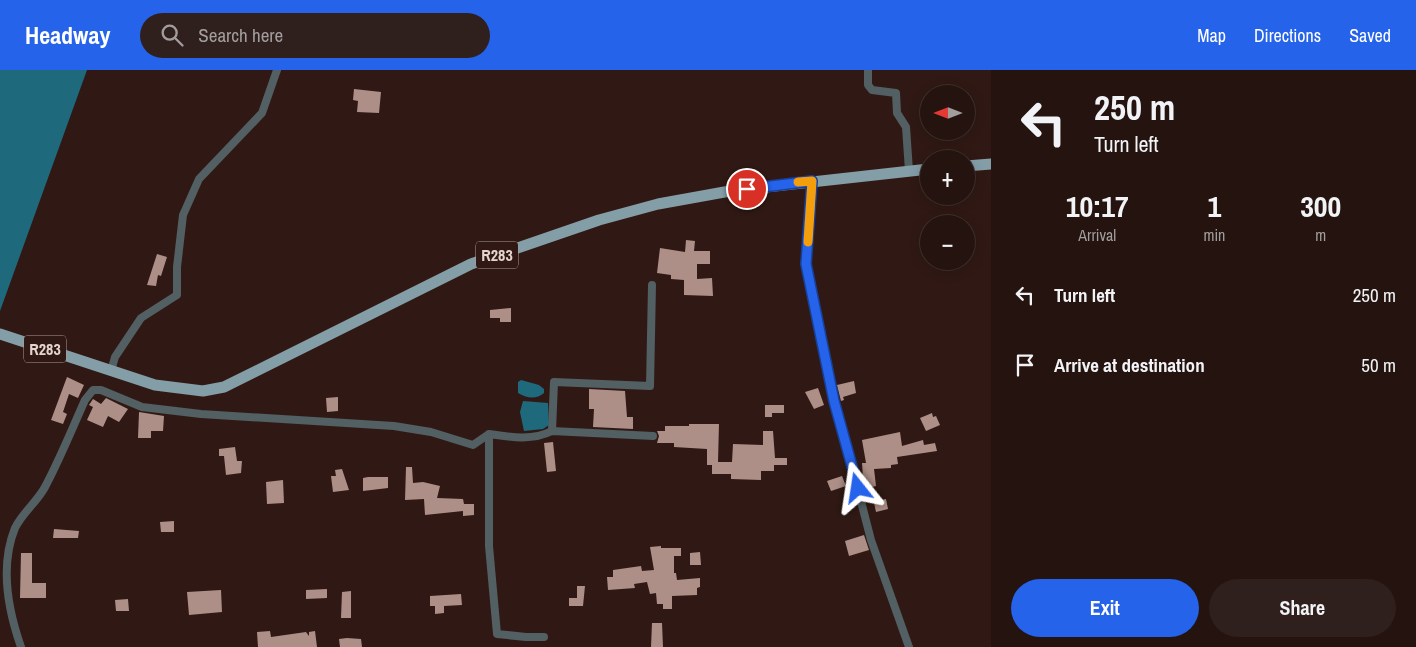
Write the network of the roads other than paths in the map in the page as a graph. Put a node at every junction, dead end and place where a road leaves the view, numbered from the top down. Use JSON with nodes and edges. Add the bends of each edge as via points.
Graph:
{"nodes":[{"id":1,"x":277,"y":70,"type":"edge"},
{"id":2,"x":868,"y":70,"type":"edge"},
{"id":3,"x":991,"y":164,"type":"edge"},
{"id":4,"x":975,"y":165,"type":"edge"},
{"id":5,"x":920,"y":170,"type":"edge"},
{"id":6,"x":910,"y":171,"type":"junction"},
{"id":7,"x":812,"y":181,"type":"junction"},
{"id":8,"x":652,"y":285,"type":"dead end"},
{"id":9,"x":0,"y":334,"type":"edge"},
{"id":10,"x":111,"y":371,"type":"junction"},
{"id":11,"x":552,"y":431,"type":"junction"},
{"id":12,"x":489,"y":434,"type":"junction"},
{"id":13,"x":653,"y":436,"type":"dead end"},
{"id":14,"x":544,"y":637,"type":"dead end"},
{"id":15,"x":21,"y":647,"type":"edge"},
{"id":16,"x":909,"y":647,"type":"edge"}],
"edges":[{"from":1,"to":10,"type":"street","via":[[262,113],[199,179],[184,215],[177,295],[141,318],[115,356]]},
{"from":2,"to":6,"type":"street","via":[[868,85],[872,90],[897,96],[897,113],[906,127]]},
{"from":3,"to":4,"type":"main road"},
{"from":5,"to":6,"type":"main road","number":"R283"},
{"from":6,"to":7,"type":"main road","number":"R283"},
{"from":7,"to":10,"type":"main road","number":"R283","via":[[658,204],[599,220],[471,264],[224,387],[203,391],[179,390]]},
{"from":7,"to":16,"type":"street","via":[[806,264],[834,401],[871,540]]},
{"from":8,"to":11,"type":"street","via":[[650,386],[554,382]]},
{"from":9,"to":10,"type":"main road","number":"R283"},
{"from":11,"to":12,"type":"street","via":[[544,435],[507,438]]},
{"from":11,"to":13,"type":"street"},
{"from":12,"to":14,"type":"street","via":[[489,546],[497,634]]},
{"from":12,"to":15,"type":"street","via":[[473,445],[432,432],[394,426],[201,414],[142,407],[101,390],[93,390],[85,400],[44,489],[14,529],[7,555],[5,584],[11,621]]}]}
